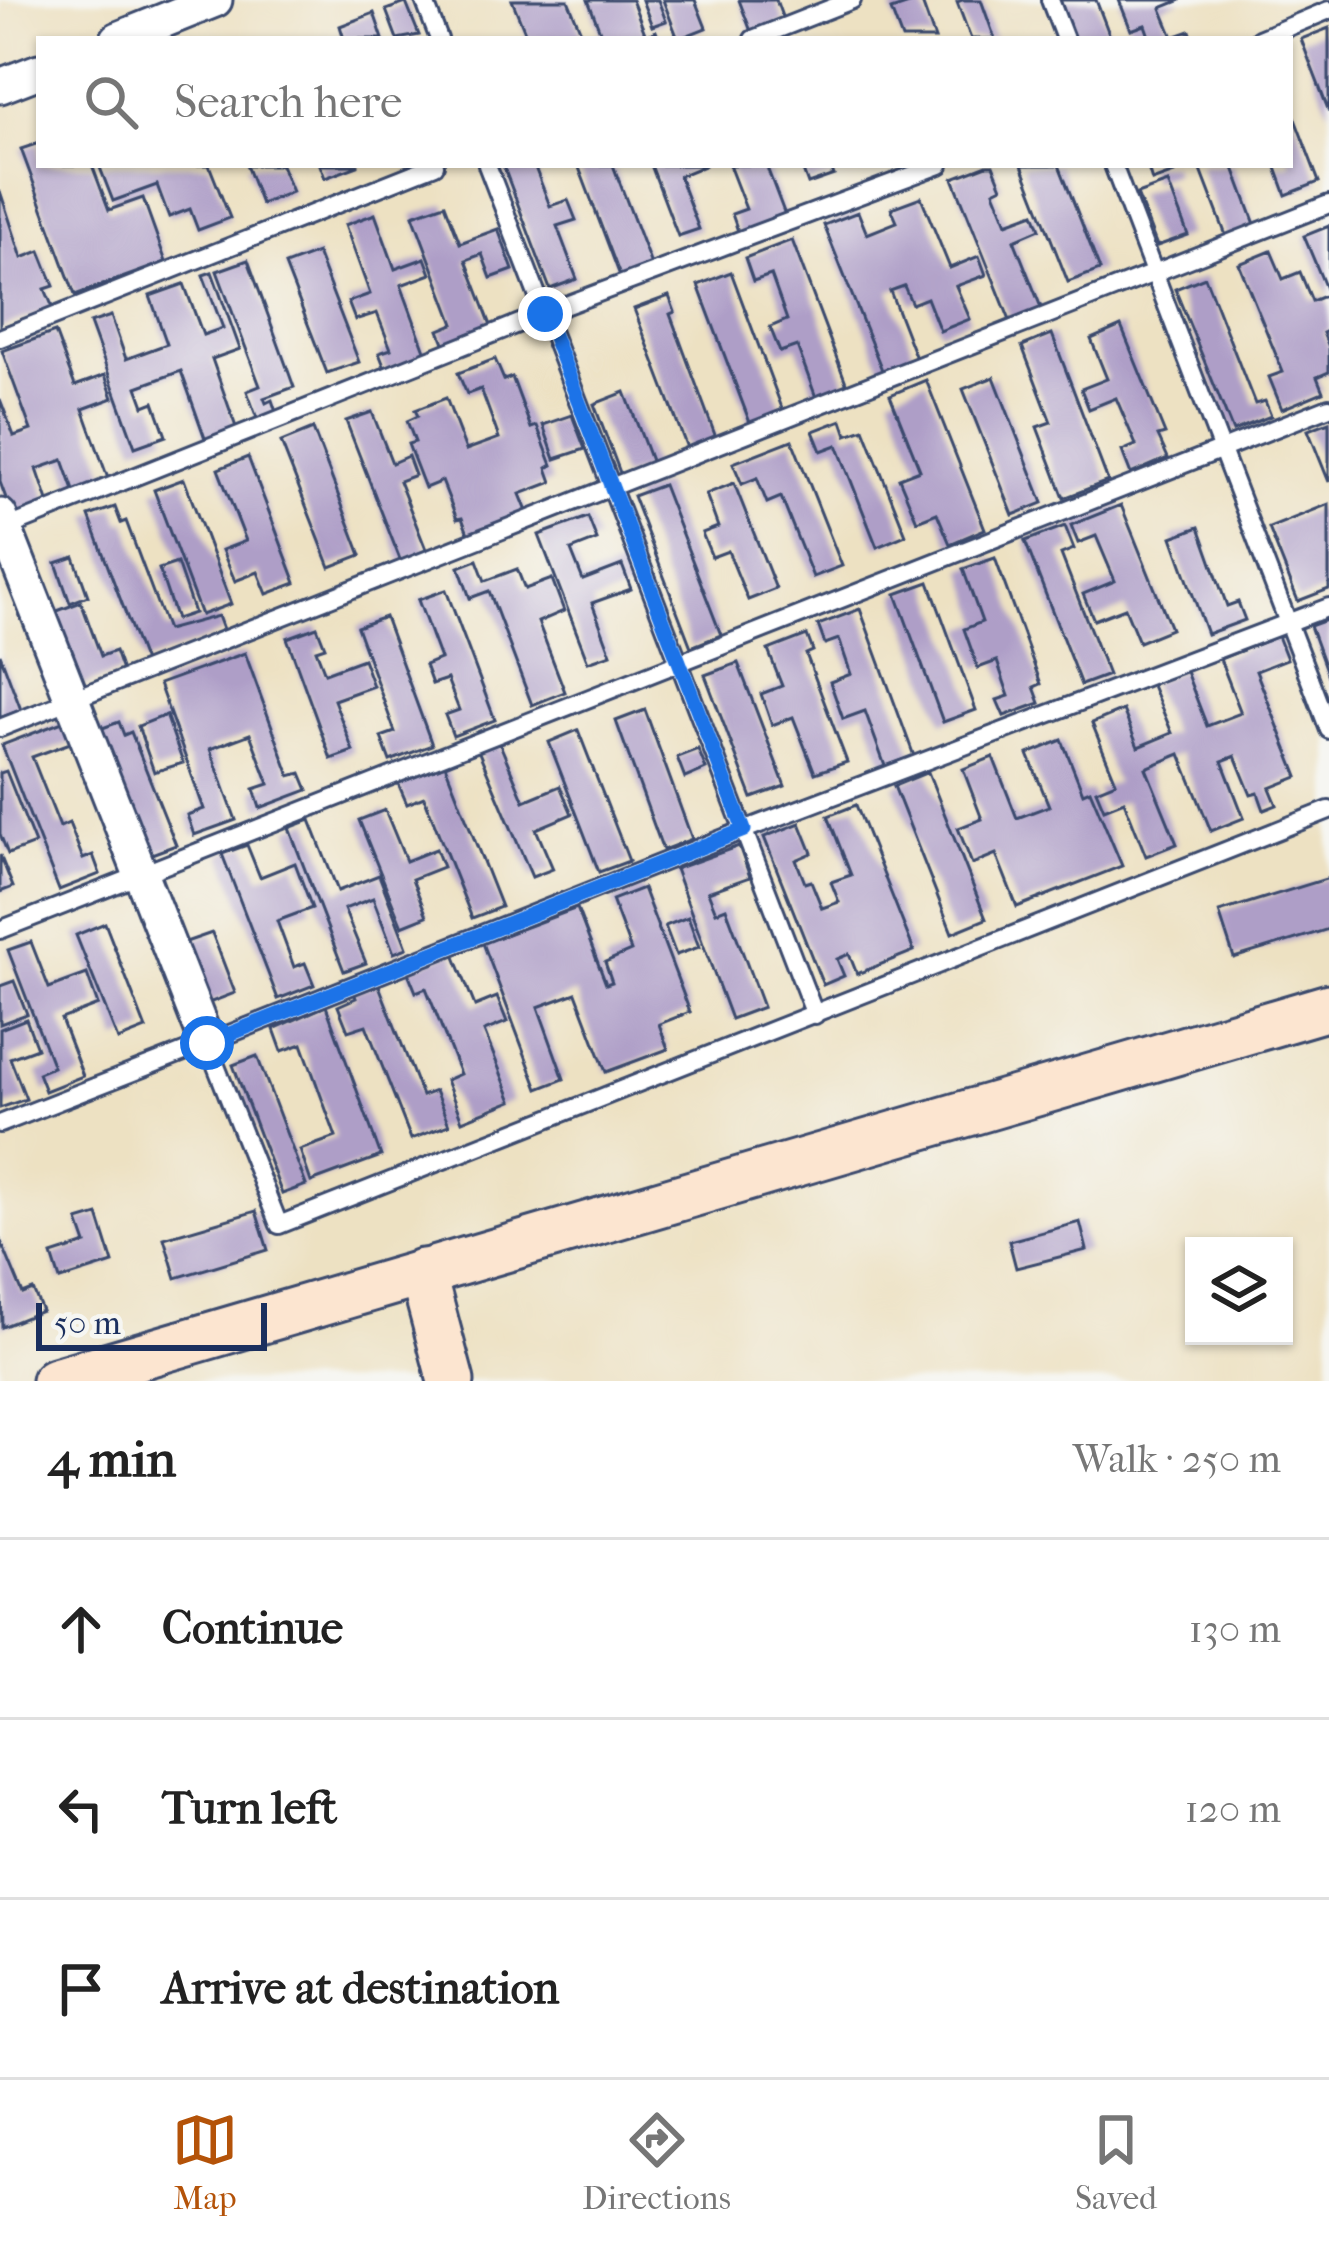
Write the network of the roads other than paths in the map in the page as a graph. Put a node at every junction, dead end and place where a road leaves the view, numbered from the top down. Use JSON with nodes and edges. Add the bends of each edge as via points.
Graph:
{"nodes":[{"id":1,"x":215,"y":0,"type":"edge"},
{"id":2,"x":424,"y":0,"type":"edge"},
{"id":3,"x":852,"y":0,"type":"edge"},
{"id":4,"x":1050,"y":0,"type":"edge"},
{"id":5,"x":1329,"y":10,"type":"edge"},
{"id":6,"x":125,"y":36,"type":"edge"},
{"id":7,"x":438,"y":36,"type":"edge"},
{"id":8,"x":761,"y":36,"type":"edge"},
{"id":9,"x":1064,"y":36,"type":"edge"},
{"id":10,"x":1265,"y":36,"type":"edge"},
{"id":11,"x":36,"y":71,"type":"edge"},
{"id":12,"x":0,"y":86,"type":"edge"},
{"id":13,"x":427,"y":168,"type":"edge"},
{"id":14,"x":488,"y":168,"type":"edge"},
{"id":15,"x":932,"y":168,"type":"edge"},
{"id":16,"x":1114,"y":168,"type":"edge"},
{"id":17,"x":1329,"y":204,"type":"edge"},
{"id":18,"x":1154,"y":273,"type":"junction"},
{"id":19,"x":545,"y":314,"type":"junction"},
{"id":20,"x":0,"y":338,"type":"edge"},
{"id":21,"x":1329,"y":407,"type":"edge"},
{"id":22,"x":1223,"y":449,"type":"junction"},
{"id":23,"x":611,"y":485,"type":"junction"},
{"id":24,"x":2,"y":525,"type":"edge"},
{"id":25,"x":1329,"y":607,"type":"edge"},
{"id":26,"x":1289,"y":623,"type":"junction"},
{"id":27,"x":680,"y":662,"type":"junction"},
{"id":28,"x":71,"y":700,"type":"junction"},
{"id":29,"x":0,"y":728,"type":"edge"},
{"id":30,"x":1329,"y":730,"type":"edge"},
{"id":31,"x":1329,"y":809,"type":"edge"},
{"id":32,"x":744,"y":830,"type":"junction"},
{"id":33,"x":140,"y":874,"type":"junction"},
{"id":34,"x":0,"y":930,"type":"edge"},
{"id":35,"x":1329,"y":1007,"type":"edge"},
{"id":36,"x":815,"y":1015,"type":"junction"},
{"id":37,"x":207,"y":1043,"type":"junction"},
{"id":38,"x":0,"y":1124,"type":"edge"},
{"id":39,"x":422,"y":1272,"type":"junction"},
{"id":40,"x":55,"y":1381,"type":"edge"},
{"id":41,"x":451,"y":1381,"type":"edge"}],
"edges":[{"from":1,"to":6,"type":"street"},
{"from":2,"to":7,"type":"lane"},
{"from":3,"to":8,"type":"lane"},
{"from":4,"to":9,"type":"lane"},
{"from":5,"to":10,"type":"lane"},
{"from":11,"to":12,"type":"street"},
{"from":13,"to":20,"type":"lane"},
{"from":14,"to":19,"type":"lane"},
{"from":15,"to":19,"type":"lane"},
{"from":16,"to":18,"type":"lane"},
{"from":17,"to":18,"type":"lane"},
{"from":18,"to":22,"type":"lane"},
{"from":18,"to":23,"type":"lane"},
{"from":19,"to":23,"type":"lane"},
{"from":19,"to":24,"type":"lane"},
{"from":21,"to":22,"type":"lane"},
{"from":22,"to":26,"type":"lane"},
{"from":22,"to":27,"type":"lane"},
{"from":23,"to":27,"type":"lane"},
{"from":23,"to":28,"type":"lane"},
{"from":24,"to":28,"type":"street"},
{"from":25,"to":26,"type":"lane"},
{"from":26,"to":30,"type":"lane"},
{"from":26,"to":32,"type":"lane"},
{"from":27,"to":32,"type":"lane"},
{"from":27,"to":33,"type":"lane"},
{"from":28,"to":29,"type":"lane"},
{"from":28,"to":33,"type":"street"},
{"from":31,"to":36,"type":"lane"},
{"from":32,"to":36,"type":"lane"},
{"from":32,"to":37,"type":"lane"},
{"from":33,"to":34,"type":"lane"},
{"from":33,"to":37,"type":"street"},
{"from":35,"to":39,"type":"main road"},
{"from":36,"to":37,"type":"lane","via":[[279,1226]]},
{"from":37,"to":38,"type":"lane"},
{"from":39,"to":40,"type":"main road"},
{"from":39,"to":41,"type":"main road"}]}
